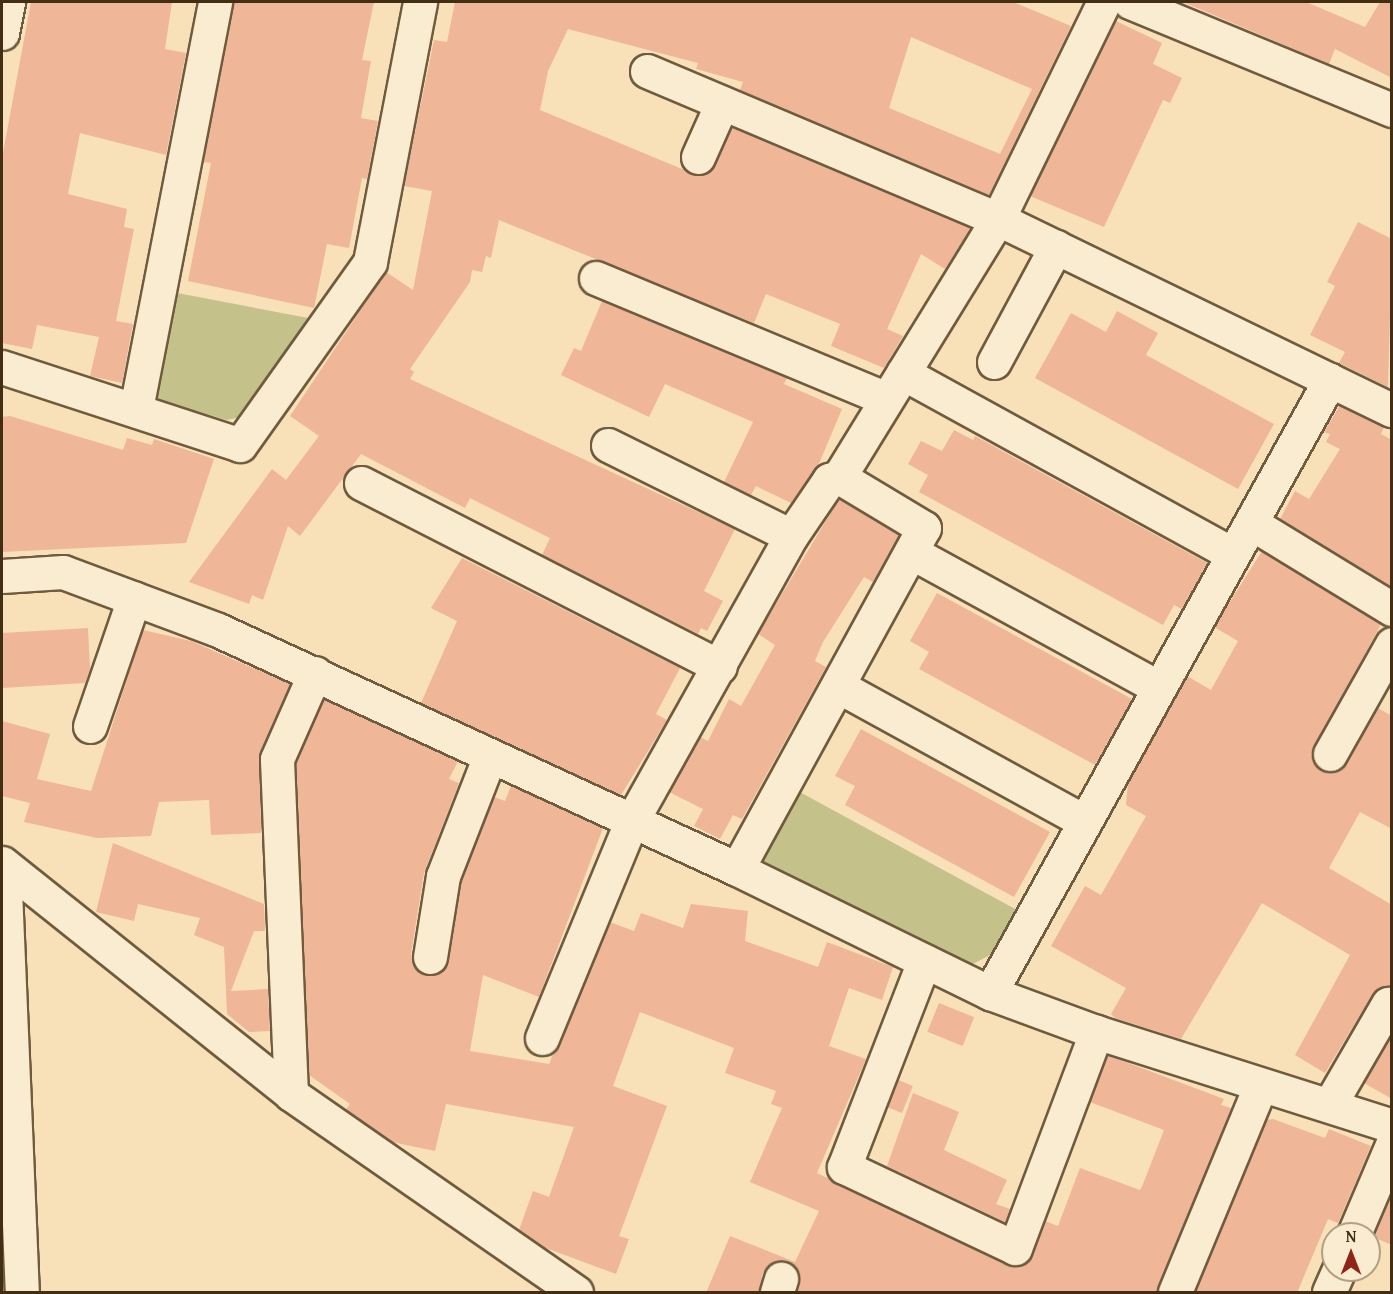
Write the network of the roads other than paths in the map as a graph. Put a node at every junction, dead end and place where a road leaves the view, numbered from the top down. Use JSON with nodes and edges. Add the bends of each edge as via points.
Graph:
{"nodes":[{"id":1,"x":8,"y":2,"type":"edge"},
{"id":2,"x":215,"y":2,"type":"edge"},
{"id":3,"x":420,"y":2,"type":"edge"},
{"id":4,"x":1104,"y":2,"type":"edge"},
{"id":5,"x":1135,"y":2,"type":"edge"},
{"id":6,"x":2,"y":33,"type":"edge"},
{"id":7,"x":647,"y":71,"type":"dead end"},
{"id":8,"x":722,"y":103,"type":"junction"},
{"id":9,"x":1391,"y":108,"type":"edge"},
{"id":10,"x":698,"y":157,"type":"dead end"},
{"id":11,"x":998,"y":219,"type":"junction"},
{"id":12,"x":1056,"y":247,"type":"junction"},
{"id":13,"x":596,"y":278,"type":"dead end"},
{"id":14,"x":994,"y":362,"type":"dead end"},
{"id":15,"x":2,"y":367,"type":"edge"},
{"id":16,"x":1330,"y":380,"type":"junction"},
{"id":17,"x":895,"y":386,"type":"junction"},
{"id":18,"x":136,"y":409,"type":"junction"},
{"id":19,"x":1392,"y":410,"type":"edge"},
{"id":20,"x":608,"y":445,"type":"dead end"},
{"id":21,"x":839,"y":477,"type":"junction"},
{"id":22,"x":361,"y":483,"type":"dead end"},
{"id":23,"x":1251,"y":523,"type":"junction"},
{"id":24,"x":791,"y":536,"type":"junction"},
{"id":25,"x":911,"y":552,"type":"junction"},
{"id":26,"x":1232,"y":554,"type":"junction"},
{"id":27,"x":2,"y":576,"type":"edge"},
{"id":28,"x":134,"y":598,"type":"junction"},
{"id":29,"x":1392,"y":609,"type":"edge"},
{"id":30,"x":1392,"y":644,"type":"edge"},
{"id":31,"x":720,"y":666,"type":"junction"},
{"id":32,"x":315,"y":673,"type":"junction"},
{"id":33,"x":838,"y":686,"type":"junction"},
{"id":34,"x":1158,"y":687,"type":"junction"},
{"id":35,"x":90,"y":726,"type":"dead end"},
{"id":36,"x":1330,"y":754,"type":"dead end"},
{"id":37,"x":489,"y":758,"type":"junction"},
{"id":38,"x":1084,"y":821,"type":"junction"},
{"id":39,"x":630,"y":824,"type":"junction"},
{"id":40,"x":3,"y":864,"type":"edge"},
{"id":41,"x":737,"y":869,"type":"junction"},
{"id":42,"x":430,"y":957,"type":"dead end"},
{"id":43,"x":924,"y":961,"type":"junction"},
{"id":44,"x":990,"y":993,"type":"junction"},
{"id":45,"x":1388,"y":1004,"type":"dead end"},
{"id":46,"x":1096,"y":1032,"type":"junction"},
{"id":47,"x":542,"y":1038,"type":"dead end"},
{"id":48,"x":5,"y":1060,"type":"edge"},
{"id":49,"x":1260,"y":1086,"type":"junction"},
{"id":50,"x":291,"y":1094,"type":"junction"},
{"id":51,"x":1330,"y":1104,"type":"junction"},
{"id":52,"x":1392,"y":1126,"type":"edge"},
{"id":53,"x":1392,"y":1145,"type":"edge"},
{"id":54,"x":1359,"y":1222,"type":"edge"},
{"id":55,"x":22,"y":1293,"type":"edge"},
{"id":56,"x":576,"y":1293,"type":"edge"},
{"id":57,"x":1174,"y":1293,"type":"edge"}],
"edges":[{"from":1,"to":6,"type":"street"},
{"from":2,"to":18,"type":"street"},
{"from":3,"to":18,"type":"street","via":[[370,262],[240,445]]},
{"from":4,"to":11,"type":"street"},
{"from":5,"to":9,"type":"street"},
{"from":7,"to":8,"type":"street"},
{"from":8,"to":10,"type":"street"},
{"from":8,"to":11,"type":"street"},
{"from":11,"to":12,"type":"street"},
{"from":11,"to":17,"type":"street"},
{"from":12,"to":14,"type":"street"},
{"from":12,"to":16,"type":"street"},
{"from":13,"to":17,"type":"street"},
{"from":15,"to":18,"type":"street"},
{"from":16,"to":19,"type":"street"},
{"from":16,"to":23,"type":"street"},
{"from":17,"to":21,"type":"street"},
{"from":17,"to":26,"type":"street"},
{"from":20,"to":24,"type":"street"},
{"from":21,"to":24,"type":"street","via":[[829,480]]},
{"from":21,"to":25,"type":"street","via":[[924,528]]},
{"from":22,"to":31,"type":"street"},
{"from":23,"to":26,"type":"street"},
{"from":23,"to":29,"type":"street"},
{"from":24,"to":31,"type":"street"},
{"from":25,"to":33,"type":"street"},
{"from":25,"to":34,"type":"street"},
{"from":26,"to":34,"type":"street"},
{"from":27,"to":28,"type":"street","via":[[63,572]]},
{"from":28,"to":32,"type":"street"},
{"from":28,"to":35,"type":"street"},
{"from":30,"to":36,"type":"street"},
{"from":31,"to":39,"type":"street"},
{"from":32,"to":37,"type":"street"},
{"from":32,"to":50,"type":"street","via":[[277,759]]},
{"from":33,"to":38,"type":"street"},
{"from":33,"to":41,"type":"street"},
{"from":34,"to":38,"type":"street"},
{"from":37,"to":39,"type":"street"},
{"from":37,"to":42,"type":"street","via":[[443,876]]},
{"from":38,"to":44,"type":"street"},
{"from":39,"to":41,"type":"street"},
{"from":39,"to":47,"type":"street"},
{"from":40,"to":48,"type":"street"},
{"from":40,"to":50,"type":"street"},
{"from":41,"to":43,"type":"street"},
{"from":43,"to":44,"type":"street"},
{"from":43,"to":46,"type":"street","via":[[844,1167],[1015,1248]]},
{"from":44,"to":46,"type":"street"},
{"from":45,"to":51,"type":"street"},
{"from":46,"to":49,"type":"street"},
{"from":48,"to":55,"type":"street"},
{"from":49,"to":51,"type":"street"},
{"from":49,"to":57,"type":"street"},
{"from":50,"to":56,"type":"street"},
{"from":51,"to":52,"type":"street"},
{"from":53,"to":54,"type":"street"}]}
